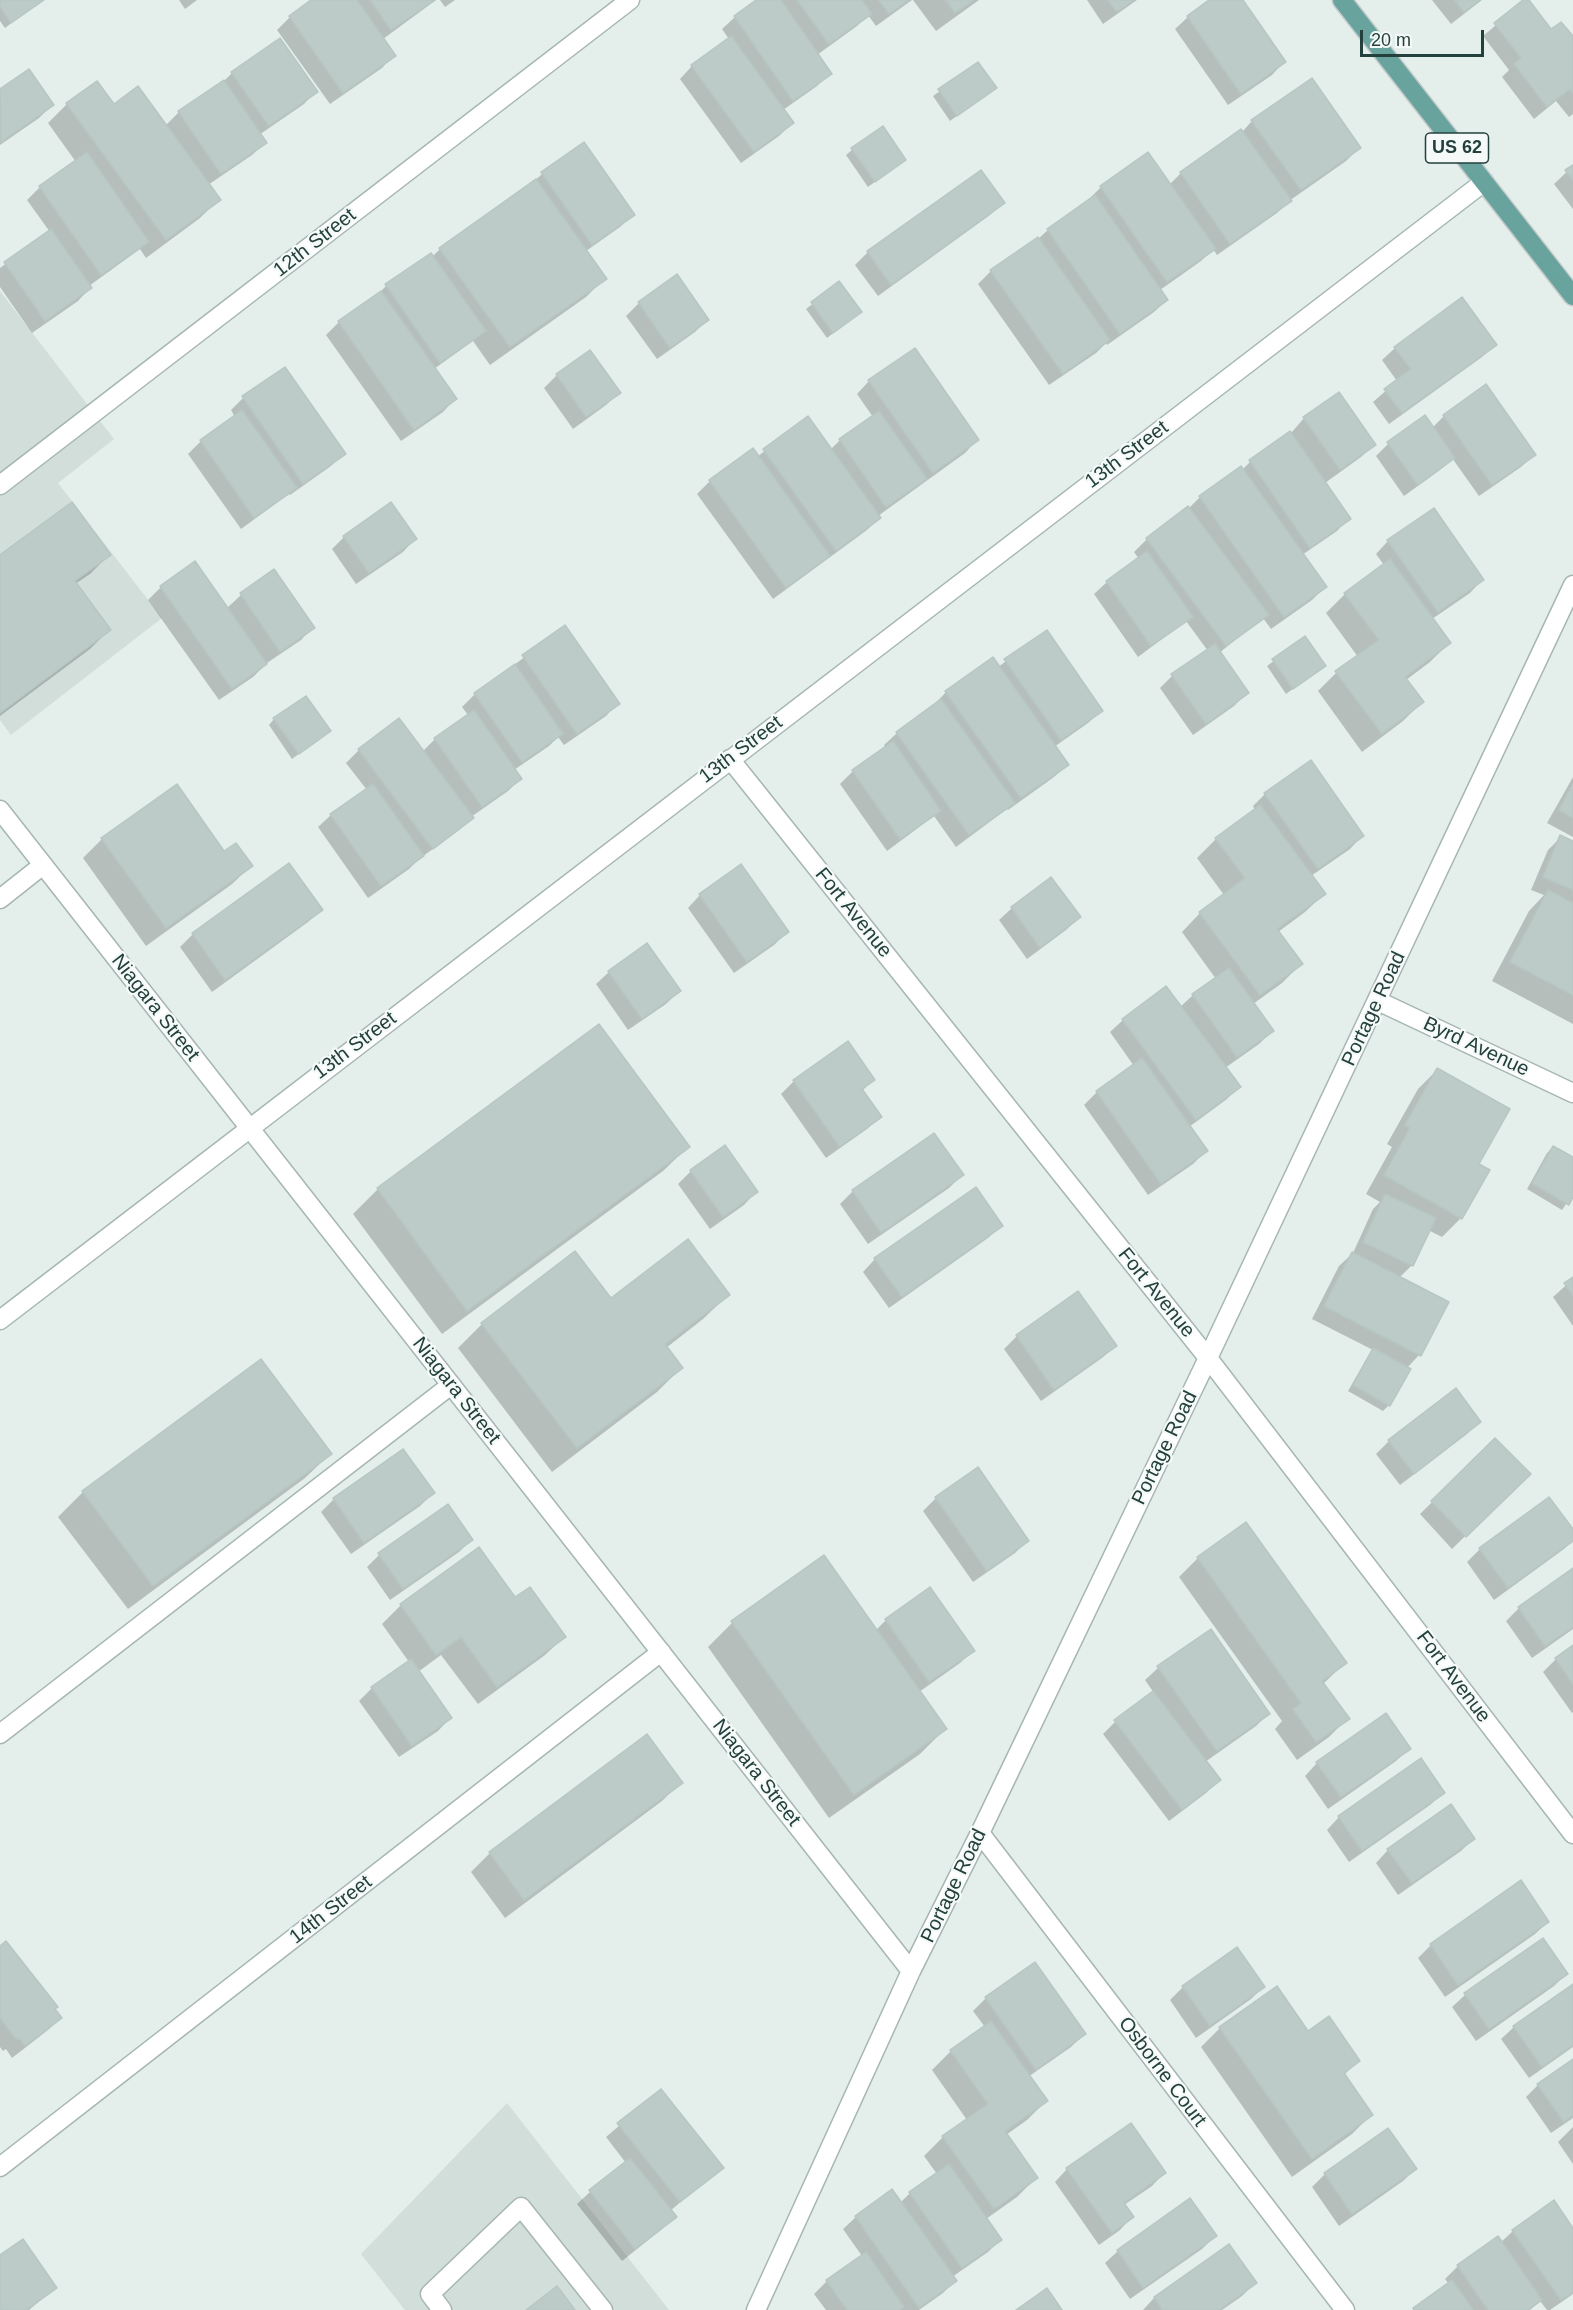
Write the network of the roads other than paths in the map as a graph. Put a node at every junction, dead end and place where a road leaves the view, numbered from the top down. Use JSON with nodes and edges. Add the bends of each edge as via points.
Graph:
{"nodes":[{"id":1,"x":630,"y":0,"type":"edge"},
{"id":2,"x":1342,"y":0,"type":"edge"},
{"id":3,"x":1484,"y":182,"type":"junction"},
{"id":4,"x":1573,"y":296,"type":"edge"},
{"id":5,"x":0,"y":485,"type":"edge"},
{"id":6,"x":1573,"y":585,"type":"edge"},
{"id":7,"x":730,"y":759,"type":"junction"},
{"id":8,"x":0,"y":810,"type":"edge"},
{"id":9,"x":43,"y":865,"type":"junction"},
{"id":10,"x":0,"y":899,"type":"edge"},
{"id":11,"x":1378,"y":1001,"type":"junction"},
{"id":12,"x":1573,"y":1093,"type":"edge"},
{"id":13,"x":249,"y":1128,"type":"junction"},
{"id":14,"x":0,"y":1320,"type":"edge"},
{"id":15,"x":1208,"y":1358,"type":"junction"},
{"id":16,"x":451,"y":1385,"type":"junction"},
{"id":17,"x":661,"y":1652,"type":"junction"},
{"id":18,"x":0,"y":1734,"type":"edge"},
{"id":19,"x":980,"y":1833,"type":"junction"},
{"id":20,"x":1573,"y":1833,"type":"edge"},
{"id":21,"x":911,"y":1971,"type":"junction"},
{"id":22,"x":0,"y":2167,"type":"edge"},
{"id":23,"x":442,"y":2310,"type":"edge"},
{"id":24,"x":603,"y":2310,"type":"edge"},
{"id":25,"x":756,"y":2310,"type":"edge"},
{"id":26,"x":1345,"y":2310,"type":"edge"}],
"edges":[{"from":1,"to":5,"type":"street","name":"12th Street"},
{"from":2,"to":3,"type":"main road","number":"US 62"},
{"from":3,"to":4,"type":"main road","number":"US 62"},
{"from":3,"to":7,"type":"street","name":"13th Street"},
{"from":6,"to":11,"type":"street","name":"Portage Road"},
{"from":7,"to":13,"type":"street","name":"13th Street"},
{"from":7,"to":15,"type":"street","name":"Fort Avenue"},
{"from":8,"to":9,"type":"street","name":"Niagara Street"},
{"from":9,"to":10,"type":"street"},
{"from":9,"to":13,"type":"street","name":"Niagara Street"},
{"from":11,"to":12,"type":"street","name":"Byrd Avenue"},
{"from":11,"to":15,"type":"street","name":"Portage Road"},
{"from":13,"to":14,"type":"street","name":"13th Street"},
{"from":13,"to":16,"type":"street","name":"Niagara Street"},
{"from":15,"to":19,"type":"street","name":"Portage Road"},
{"from":15,"to":20,"type":"street","name":"Fort Avenue"},
{"from":16,"to":17,"type":"street","name":"Niagara Street"},
{"from":16,"to":18,"type":"street"},
{"from":17,"to":21,"type":"street","name":"Niagara Street"},
{"from":17,"to":22,"type":"street","name":"14th Street"},
{"from":19,"to":21,"type":"street","name":"Portage Road"},
{"from":19,"to":26,"type":"street","name":"Osborne Court"},
{"from":21,"to":25,"type":"street","name":"Portage Road"},
{"from":23,"to":24,"type":"street","via":[[430,2294],[521,2207]]}]}
